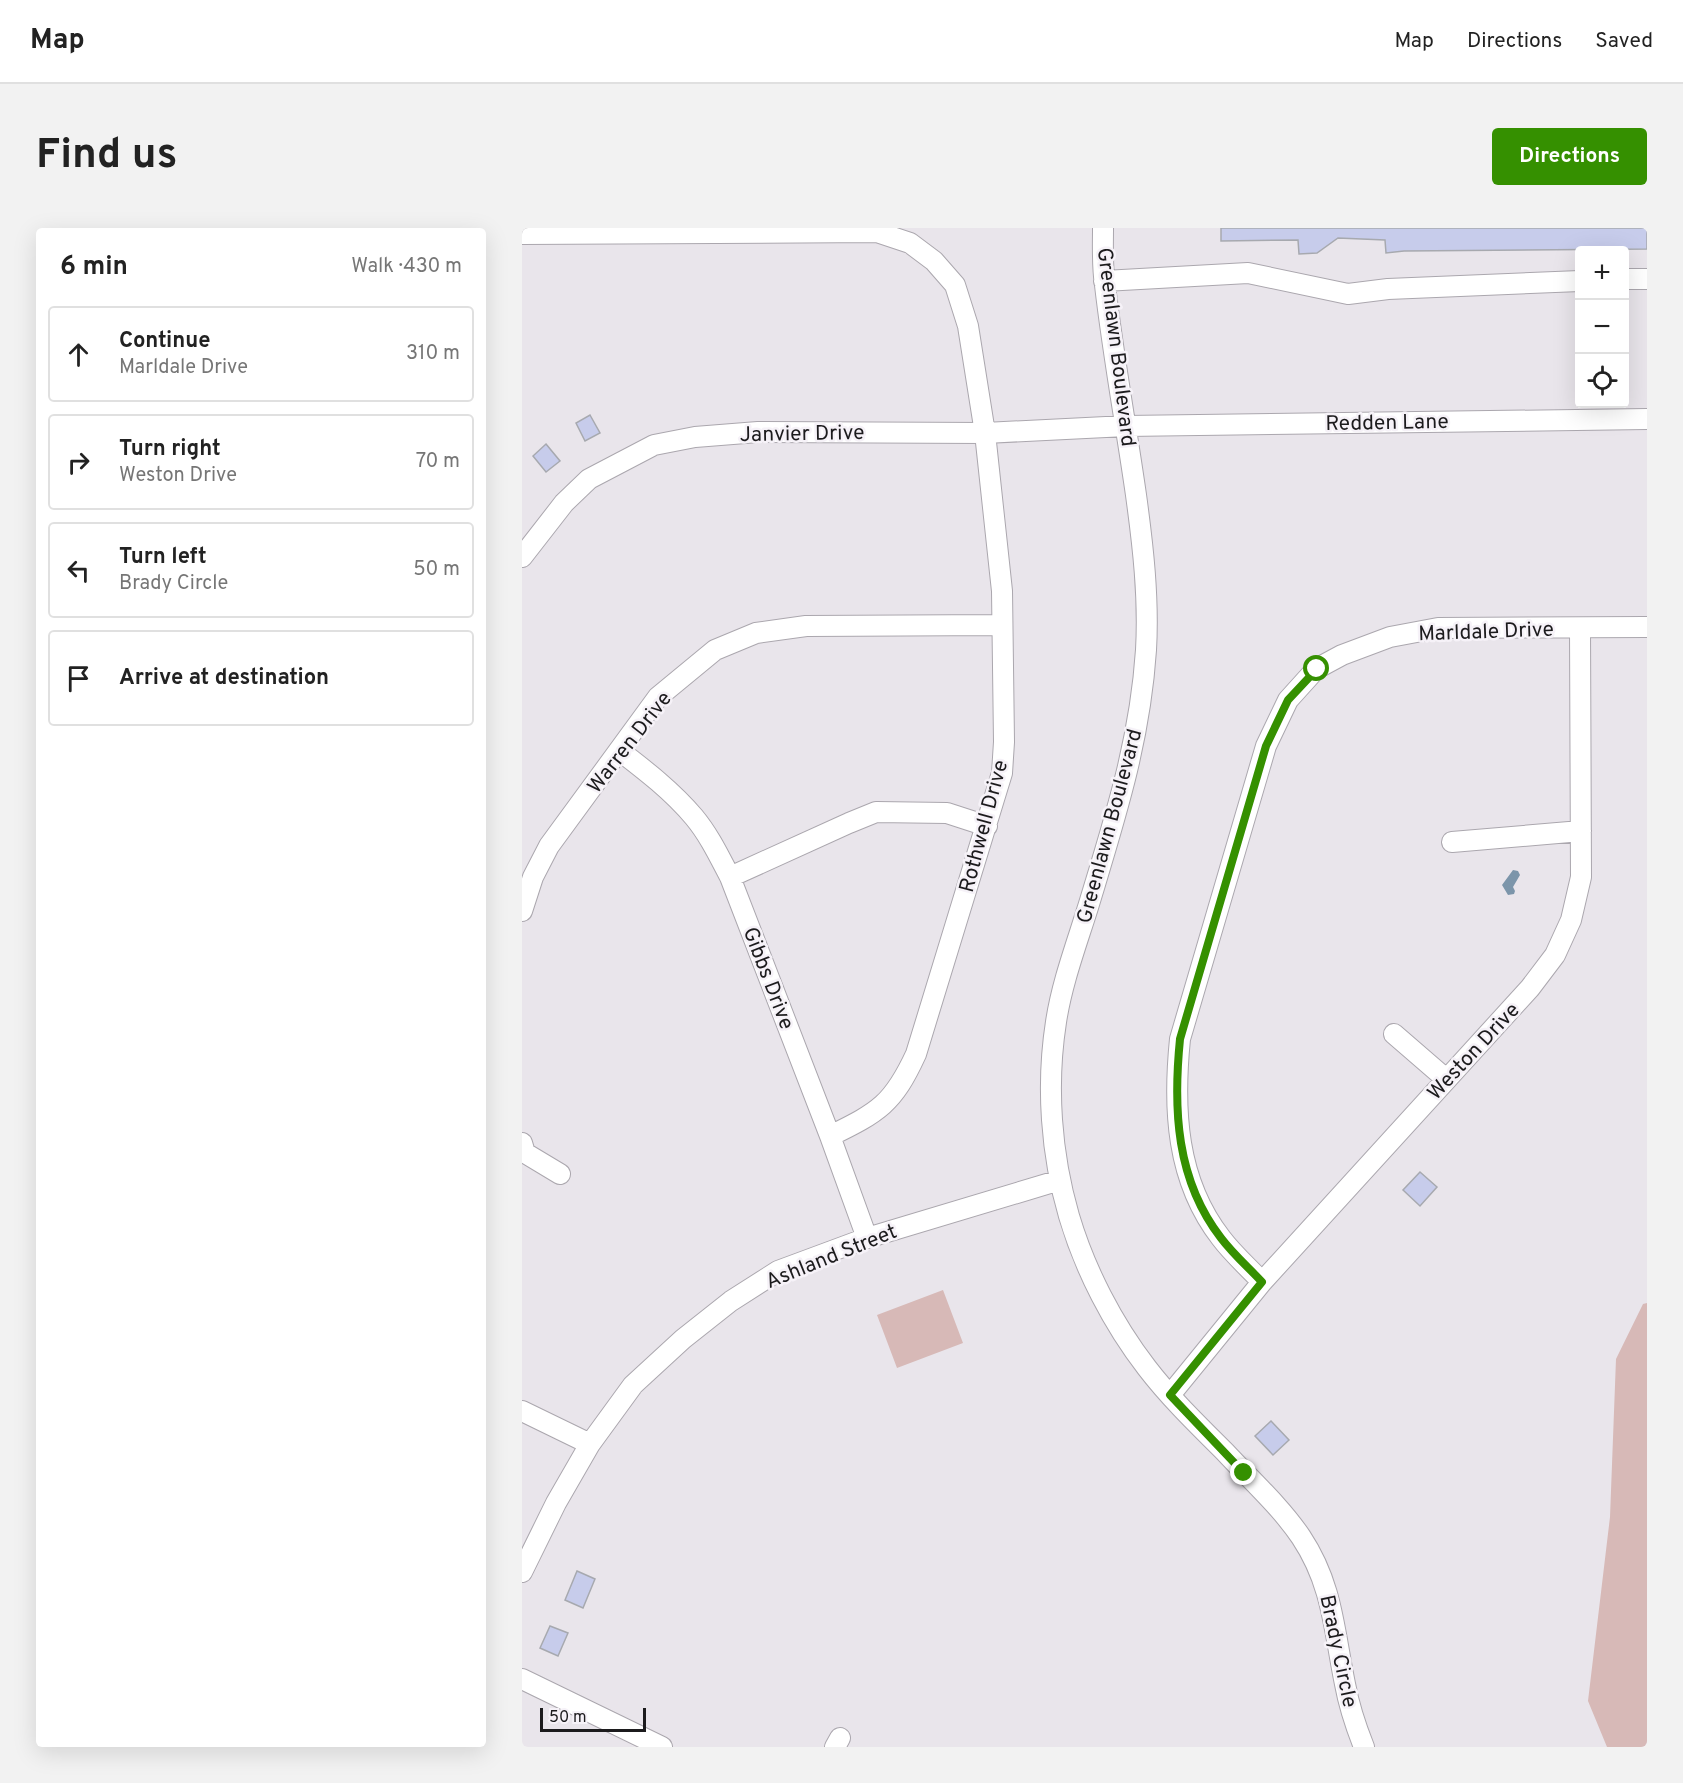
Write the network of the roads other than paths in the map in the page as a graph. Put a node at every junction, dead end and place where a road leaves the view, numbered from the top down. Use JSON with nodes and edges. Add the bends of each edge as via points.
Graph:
{"nodes":[{"id":1,"x":1103,"y":228,"type":"edge"},
{"id":2,"x":522,"y":234,"type":"edge"},
{"id":3,"x":1629,"y":279,"type":"edge"},
{"id":4,"x":1647,"y":279,"type":"edge"},
{"id":5,"x":1104,"y":281,"type":"junction"},
{"id":6,"x":1575,"y":281,"type":"edge"},
{"id":7,"x":1647,"y":419,"type":"edge"},
{"id":8,"x":1126,"y":426,"type":"junction"},
{"id":9,"x":985,"y":433,"type":"junction"},
{"id":10,"x":522,"y":557,"type":"edge"},
{"id":11,"x":1002,"y":625,"type":"junction"},
{"id":12,"x":1647,"y":627,"type":"edge"},
{"id":13,"x":1580,"y":628,"type":"junction"},
{"id":14,"x":620,"y":751,"type":"junction"},
{"id":15,"x":987,"y":825,"type":"junction"},
{"id":16,"x":1581,"y":831,"type":"junction"},
{"id":17,"x":1452,"y":842,"type":"dead end"},
{"id":18,"x":730,"y":877,"type":"junction"},
{"id":19,"x":522,"y":911,"type":"edge"},
{"id":20,"x":1394,"y":1034,"type":"dead end"},
{"id":21,"x":1446,"y":1079,"type":"junction"},
{"id":22,"x":830,"y":1136,"type":"junction"},
{"id":23,"x":522,"y":1143,"type":"edge"},
{"id":24,"x":560,"y":1174,"type":"dead end"},
{"id":25,"x":1060,"y":1180,"type":"junction"},
{"id":26,"x":867,"y":1238,"type":"junction"},
{"id":27,"x":1262,"y":1282,"type":"junction"},
{"id":28,"x":1170,"y":1395,"type":"junction"},
{"id":29,"x":522,"y":1411,"type":"edge"},
{"id":30,"x":590,"y":1444,"type":"junction"},
{"id":31,"x":522,"y":1572,"type":"edge"},
{"id":32,"x":522,"y":1679,"type":"edge"},
{"id":33,"x":625,"y":1739,"type":"edge"},
{"id":34,"x":662,"y":1747,"type":"edge"},
{"id":35,"x":1364,"y":1747,"type":"edge"}],
"edges":[{"from":1,"to":5,"type":"street","name":"Greenlawn Boulevard"},
{"from":2,"to":9,"type":"street","name":"Rothwell Drive","via":[[877,232],[910,243],[934,261],[955,285],[968,326]]},
{"from":3,"to":4,"type":"street"},
{"from":5,"to":6,"type":"street","via":[[1248,273],[1348,294]]},
{"from":5,"to":8,"type":"street","name":"Greenlawn Boulevard"},
{"from":7,"to":8,"type":"street","name":"Redden Lane"},
{"from":8,"to":9,"type":"street","name":"Janvier Drive"},
{"from":8,"to":25,"type":"street","name":"Greenlawn Boulevard","via":[[1145,569],[1143,681],[1123,793],[1056,1019],[1050,1091]]},
{"from":9,"to":10,"type":"street","name":"Janvier Drive","via":[[758,432],[654,445],[590,479],[564,503]]},
{"from":9,"to":11,"type":"street","name":"Rothwell Drive"},
{"from":11,"to":14,"type":"street","name":"Warren Drive","via":[[806,626],[756,633],[715,650],[658,697]]},
{"from":11,"to":15,"type":"street","name":"Rothwell Drive","via":[[1002,773]]},
{"from":12,"to":13,"type":"street","name":"Marldale Drive"},
{"from":13,"to":16,"type":"street","name":"Weston Drive"},
{"from":13,"to":27,"type":"street","name":"Marldale Drive","via":[[1438,628],[1390,637],[1317,669],[1288,700],[1266,746],[1180,1039],[1176,1081],[1177,1124],[1184,1166],[1199,1205],[1221,1239]]},
{"from":14,"to":18,"type":"street","name":"Gibbs Drive","via":[[674,795],[712,843]]},
{"from":14,"to":19,"type":"street","name":"Warren Drive","via":[[549,846],[532,877]]},
{"from":15,"to":18,"type":"street","via":[[947,813],[876,812]]},
{"from":15,"to":22,"type":"street","name":"Rothwell Drive","via":[[916,1054],[904,1081],[886,1104]]},
{"from":16,"to":17,"type":"street"},
{"from":16,"to":21,"type":"street","name":"Weston Drive","via":[[1581,877],[1571,920],[1555,955],[1530,988]]},
{"from":18,"to":22,"type":"street","name":"Gibbs Drive"},
{"from":20,"to":21,"type":"street"},
{"from":21,"to":27,"type":"street","name":"Weston Drive"},
{"from":22,"to":26,"type":"street","name":"Gibbs Drive"},
{"from":23,"to":24,"type":"street","via":[[525,1153]]},
{"from":25,"to":26,"type":"street","name":"Ashland Street"},
{"from":25,"to":28,"type":"street","name":"Greenlawn Boulevard","via":[[1095,1282],[1129,1342]]},
{"from":26,"to":30,"type":"street","name":"Ashland Street","via":[[778,1271],[731,1301],[683,1338],[633,1385]]},
{"from":27,"to":28,"type":"street","name":"Weston Drive"},
{"from":28,"to":35,"type":"street","name":"Brady Circle","via":[[1302,1538],[1328,1591],[1345,1684]]},
{"from":29,"to":30,"type":"street"},
{"from":30,"to":31,"type":"street","name":"Ashland Street"},
{"from":32,"to":33,"type":"street"},
{"from":33,"to":34,"type":"street"}]}
